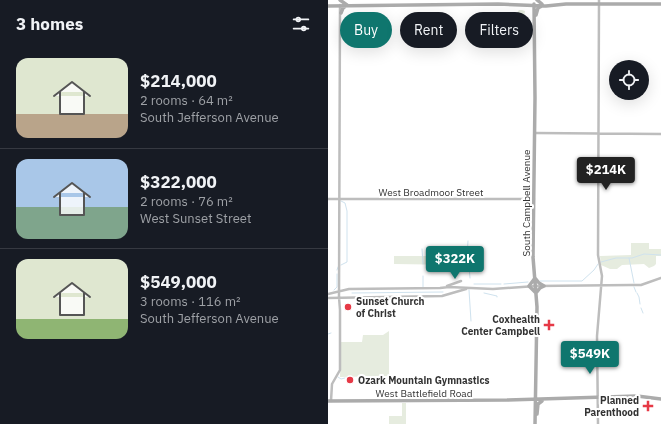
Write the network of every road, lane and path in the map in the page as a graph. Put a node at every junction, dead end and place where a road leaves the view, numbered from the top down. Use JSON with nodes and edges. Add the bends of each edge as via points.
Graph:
{"nodes":[{"id":1,"x":340,"y":0,"type":"edge"},
{"id":2,"x":464,"y":2,"type":"edge"},
{"id":3,"x":535,"y":2,"type":"edge"},
{"id":4,"x":599,"y":2,"type":"edge"},
{"id":5,"x":643,"y":2,"type":"edge"},
{"id":6,"x":526,"y":4,"type":"junction"},
{"id":7,"x":661,"y":4,"type":"edge"},
{"id":8,"x":340,"y":5,"type":"junction"},
{"id":9,"x":347,"y":5,"type":"junction"},
{"id":10,"x":542,"y":5,"type":"junction"},
{"id":11,"x":328,"y":6,"type":"edge"},
{"id":12,"x":333,"y":6,"type":"junction"},
{"id":13,"x":341,"y":12,"type":"edge"},
{"id":14,"x":342,"y":12,"type":"edge"},
{"id":15,"x":535,"y":13,"type":"junction"},
{"id":16,"x":341,"y":48,"type":"edge"},
{"id":17,"x":599,"y":133,"type":"junction"},
{"id":18,"x":534,"y":134,"type":"junction"},
{"id":19,"x":661,"y":134,"type":"edge"},
{"id":20,"x":328,"y":199,"type":"edge"},
{"id":21,"x":339,"y":199,"type":"junction"},
{"id":22,"x":534,"y":200,"type":"junction"},
{"id":23,"x":661,"y":277,"type":"edge"},
{"id":24,"x":535,"y":278,"type":"junction"},
{"id":25,"x":339,"y":279,"type":"junction"},
{"id":26,"x":461,"y":280,"type":"dead end"},
{"id":27,"x":602,"y":285,"type":"junction"},
{"id":28,"x":340,"y":286,"type":"junction"},
{"id":29,"x":528,"y":286,"type":"junction"},
{"id":30,"x":536,"y":286,"type":"junction"},
{"id":31,"x":544,"y":286,"type":"junction"},
{"id":32,"x":440,"y":288,"type":"junction"},
{"id":33,"x":472,"y":288,"type":"junction"},
{"id":34,"x":349,"y":289,"type":"junction"},
{"id":35,"x":339,"y":291,"type":"junction"},
{"id":36,"x":536,"y":293,"type":"junction"},
{"id":37,"x":328,"y":294,"type":"edge"},
{"id":38,"x":339,"y":297,"type":"junction"},
{"id":39,"x":328,"y":298,"type":"edge"},
{"id":40,"x":536,"y":386,"type":"junction"},
{"id":41,"x":598,"y":398,"type":"junction"},
{"id":42,"x":661,"y":398,"type":"edge"},
{"id":43,"x":535,"y":400,"type":"junction"},
{"id":44,"x":542,"y":400,"type":"junction"},
{"id":45,"x":330,"y":401,"type":"edge"},
{"id":46,"x":537,"y":414,"type":"junction"},
{"id":47,"x":536,"y":424,"type":"edge"},
{"id":48,"x":598,"y":424,"type":"edge"}],
"edges":[{"from":1,"to":8,"type":"street"},
{"from":1,"to":9,"type":"main road"},
{"from":1,"to":12,"type":"main road"},
{"from":2,"to":6,"type":"main road"},
{"from":2,"to":9,"type":"main road"},
{"from":3,"to":6,"type":"main road"},
{"from":3,"to":10,"type":"main road"},
{"from":3,"to":15,"type":"main road","name":"South Campbell Avenue"},
{"from":4,"to":5,"type":"main road"},
{"from":4,"to":10,"type":"main road"},
{"from":4,"to":17,"type":"street"},
{"from":5,"to":7,"type":"main road"},
{"from":6,"to":15,"type":"main road"},
{"from":8,"to":9,"type":"main road"},
{"from":8,"to":12,"type":"main road"},
{"from":8,"to":13,"type":"street"},
{"from":9,"to":14,"type":"main road"},
{"from":10,"to":15,"type":"main road"},
{"from":11,"to":12,"type":"main road"},
{"from":15,"to":18,"type":"main road","name":"South Campbell Avenue"},
{"from":16,"to":21,"type":"street"},
{"from":17,"to":18,"type":"street"},
{"from":17,"to":19,"type":"street"},
{"from":17,"to":27,"type":"street","via":[[598,257]]},
{"from":18,"to":22,"type":"main road","name":"South Campbell Avenue"},
{"from":20,"to":21,"type":"street","name":"West Broadmoor Street"},
{"from":21,"to":22,"type":"street","name":"West Broadmoor Street"},
{"from":21,"to":25,"type":"street"},
{"from":22,"to":24,"type":"main road","name":"South Campbell Avenue"},
{"from":23,"to":27,"type":"street","via":[[641,285]]},
{"from":24,"to":29,"type":"main road"},
{"from":24,"to":30,"type":"main road","name":"South Campbell Avenue"},
{"from":24,"to":31,"type":"main road"},
{"from":25,"to":28,"type":"street"},
{"from":25,"to":35,"type":"street"},
{"from":26,"to":32,"type":"street"},
{"from":27,"to":31,"type":"street"},
{"from":27,"to":41,"type":"street","via":[[597,332]]},
{"from":28,"to":34,"type":"street"},
{"from":28,"to":35,"type":"street"},
{"from":29,"to":30,"type":"street"},
{"from":29,"to":33,"type":"street"},
{"from":29,"to":36,"type":"main road"},
{"from":30,"to":31,"type":"street"},
{"from":30,"to":36,"type":"main road","name":"South Campbell Avenue"},
{"from":31,"to":36,"type":"main road"},
{"from":32,"to":33,"type":"street"},
{"from":32,"to":34,"type":"street"},
{"from":33,"to":38,"type":"street","via":[[442,296]]},
{"from":34,"to":35,"type":"street"},
{"from":35,"to":37,"type":"street"},
{"from":35,"to":38,"type":"street"},
{"from":36,"to":40,"type":"main road","name":"South Campbell Avenue"},
{"from":38,"to":39,"type":"street"},
{"from":38,"to":45,"type":"street","via":[[340,368],[332,386]]},
{"from":40,"to":43,"type":"main road","name":"South Campbell Avenue"},
{"from":40,"to":43,"type":"main road"},
{"from":41,"to":42,"type":"main road","name":"West Battlefield Road"},
{"from":41,"to":44,"type":"main road","name":"West Battlefield Road"},
{"from":41,"to":48,"type":"street"},
{"from":43,"to":44,"type":"main road"},
{"from":43,"to":44,"type":"main road","name":"West Battlefield Road"},
{"from":43,"to":45,"type":"main road","name":"West Battlefield Road"},
{"from":43,"to":46,"type":"main road","name":"South Campbell Avenue"},
{"from":43,"to":47,"type":"main road","name":"South Campbell Avenue"},
{"from":44,"to":46,"type":"main road","via":[[538,404]]},
{"from":46,"to":47,"type":"main road","name":"South Campbell Avenue"}]}
